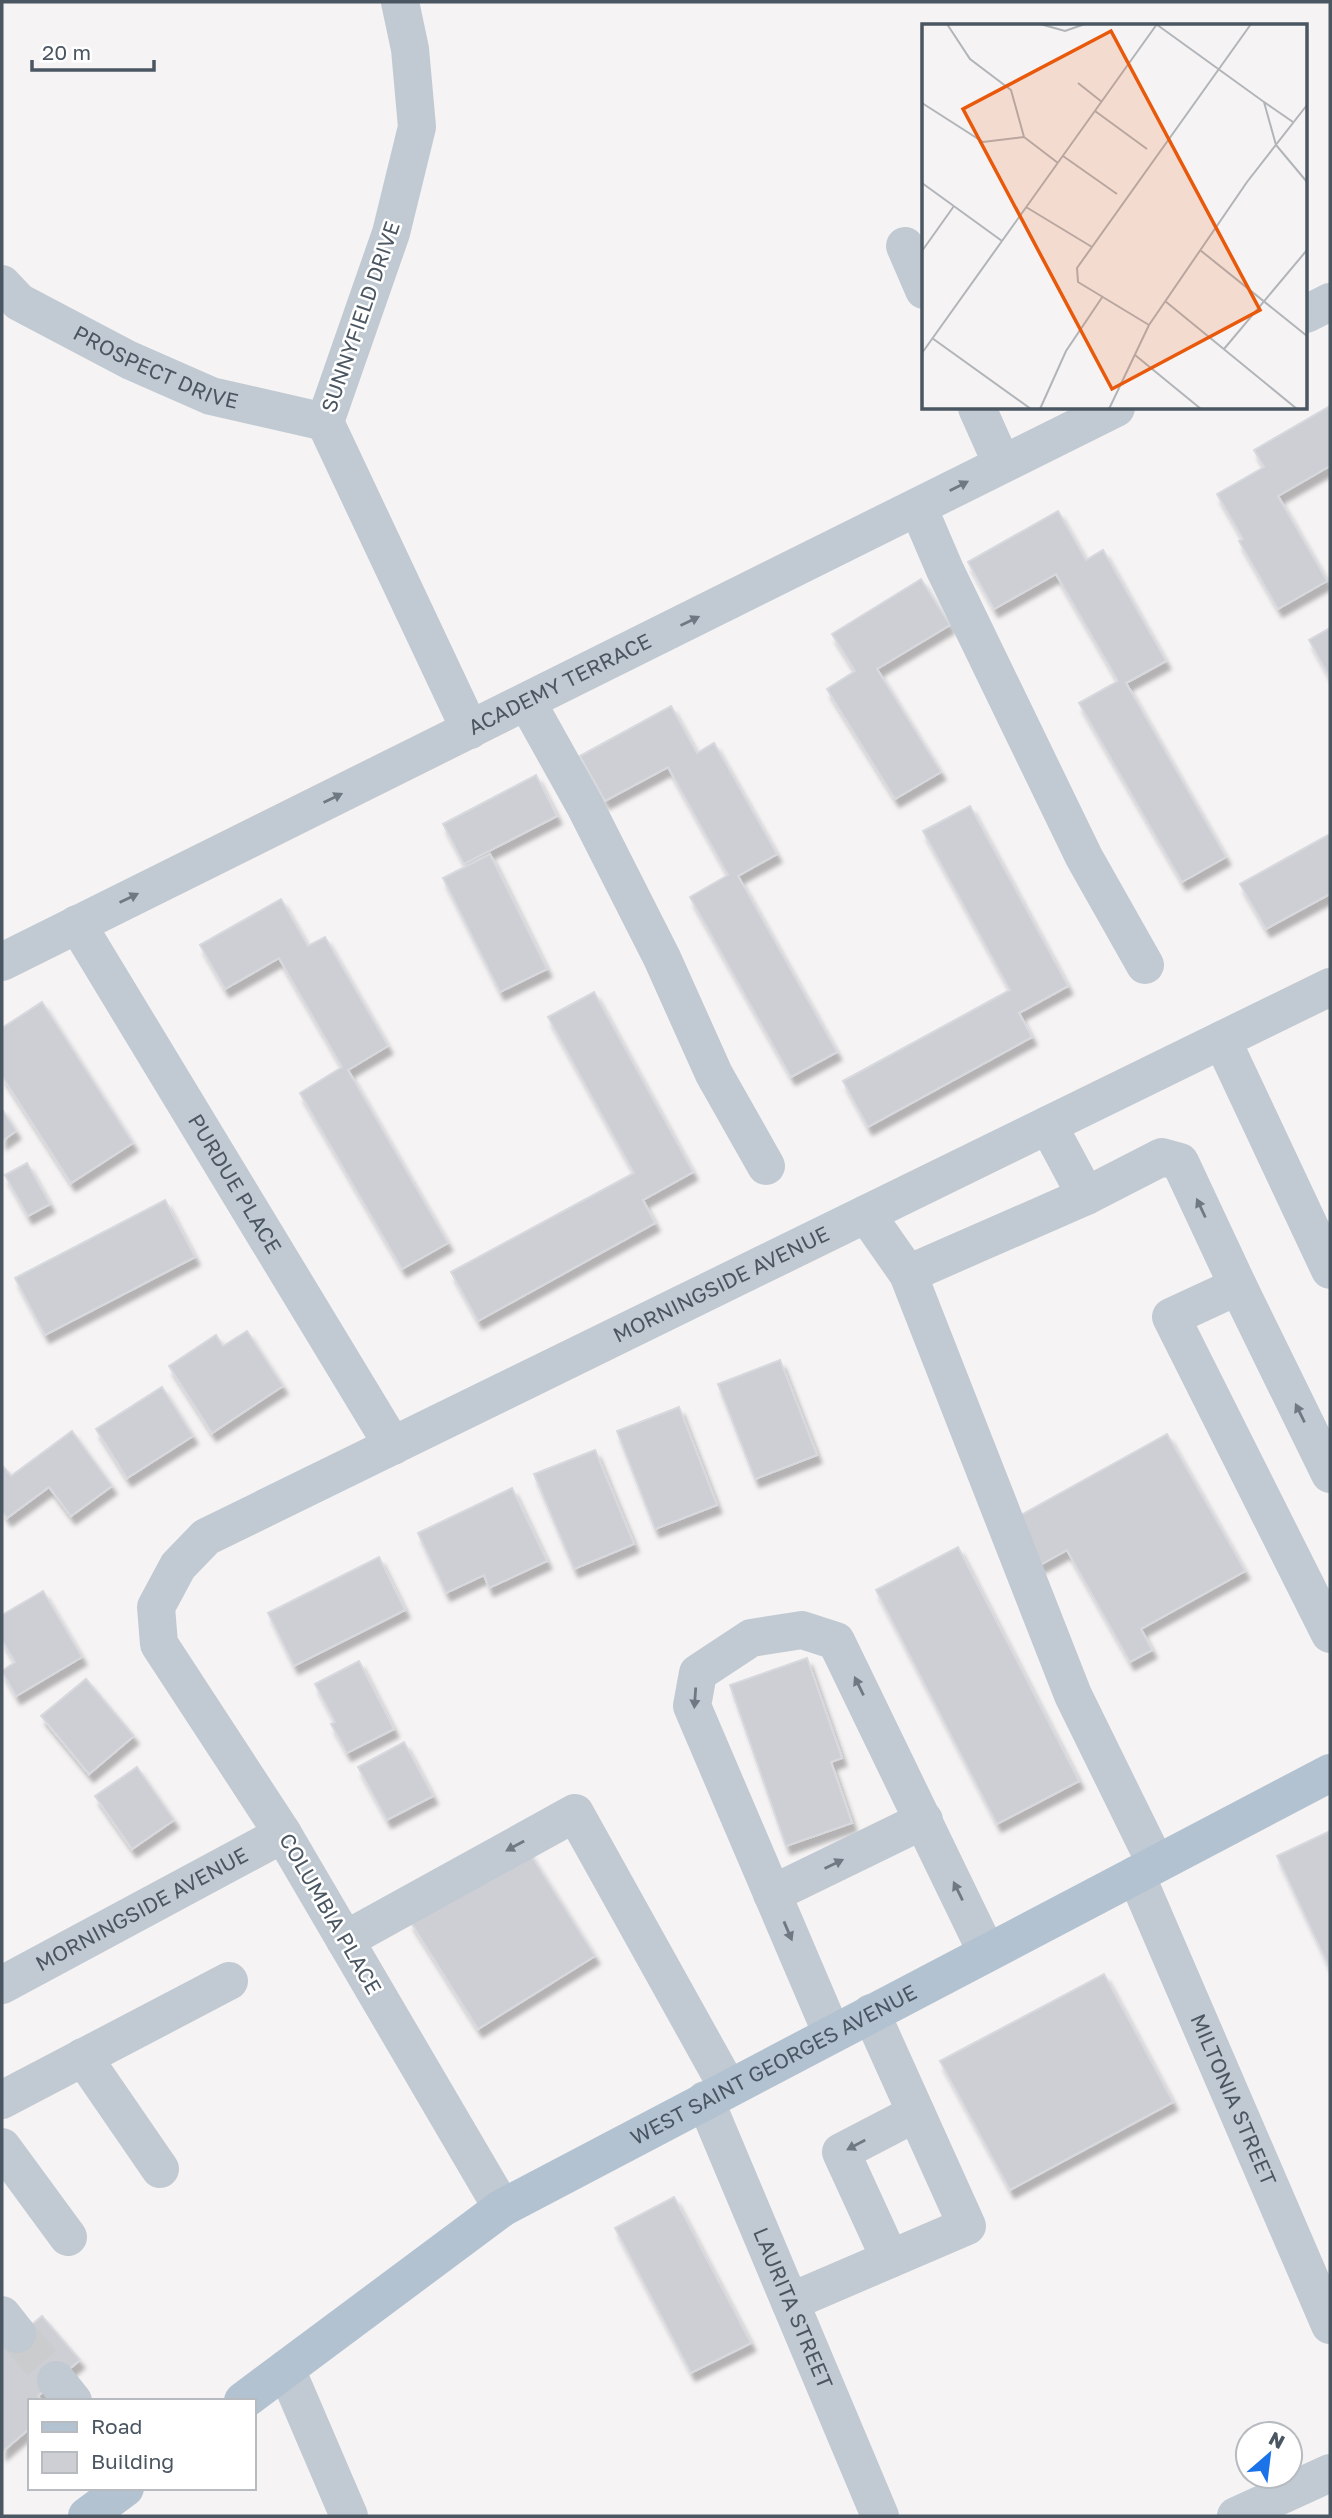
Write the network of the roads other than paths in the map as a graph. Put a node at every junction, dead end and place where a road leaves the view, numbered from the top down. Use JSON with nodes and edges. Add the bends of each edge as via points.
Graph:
{"nodes":[{"id":1,"x":400,"y":2,"type":"edge"},
{"id":2,"x":905,"y":246,"type":"dead end"},
{"id":3,"x":2,"y":284,"type":"edge"},
{"id":4,"x":922,"y":285,"type":"edge"},
{"id":5,"x":1330,"y":302,"type":"edge"},
{"id":6,"x":1308,"y":313,"type":"edge"},
{"id":7,"x":978,"y":410,"type":"edge"},
{"id":8,"x":1112,"y":410,"type":"edge"},
{"id":9,"x":325,"y":422,"type":"junction"},
{"id":10,"x":1002,"y":464,"type":"junction"},
{"id":11,"x":918,"y":507,"type":"junction"},
{"id":12,"x":527,"y":702,"type":"junction"},
{"id":13,"x":470,"y":730,"type":"junction"},
{"id":14,"x":77,"y":924,"type":"junction"},
{"id":15,"x":2,"y":962,"type":"edge"},
{"id":16,"x":1145,"y":964,"type":"dead end"},
{"id":17,"x":1330,"y":987,"type":"edge"},
{"id":18,"x":1222,"y":1040,"type":"junction"},
{"id":19,"x":1048,"y":1125,"type":"junction"},
{"id":20,"x":766,"y":1166,"type":"dead end"},
{"id":21,"x":1086,"y":1196,"type":"junction"},
{"id":22,"x":866,"y":1214,"type":"junction"},
{"id":23,"x":1330,"y":1270,"type":"edge"},
{"id":24,"x":908,"y":1274,"type":"junction"},
{"id":25,"x":1238,"y":1286,"type":"junction"},
{"id":26,"x":393,"y":1446,"type":"junction"},
{"id":27,"x":1330,"y":1474,"type":"edge"},
{"id":28,"x":158,"y":1624,"type":"joint"},
{"id":29,"x":1330,"y":1634,"type":"edge"},
{"id":30,"x":1330,"y":1773,"type":"edge"},
{"id":31,"x":923,"y":1820,"type":"junction"},
{"id":32,"x":283,"y":1834,"type":"junction"},
{"id":33,"x":1146,"y":1869,"type":"junction"},
{"id":34,"x":772,"y":1894,"type":"junction"},
{"id":35,"x":345,"y":1940,"type":"junction"},
{"id":36,"x":987,"y":1952,"type":"junction"},
{"id":37,"x":229,"y":1981,"type":"dead end"},
{"id":38,"x":2,"y":1986,"type":"edge"},
{"id":39,"x":871,"y":2013,"type":"junction"},
{"id":40,"x":832,"y":2034,"type":"junction"},
{"id":41,"x":83,"y":2057,"type":"junction"},
{"id":42,"x":717,"y":2094,"type":"junction"},
{"id":43,"x":2,"y":2099,"type":"edge"},
{"id":44,"x":916,"y":2113,"type":"junction"},
{"id":45,"x":2,"y":2147,"type":"edge"},
{"id":46,"x":160,"y":2169,"type":"dead end"},
{"id":47,"x":502,"y":2208,"type":"junction"},
{"id":48,"x":68,"y":2237,"type":"dead end"},
{"id":49,"x":890,"y":2259,"type":"junction"},
{"id":50,"x":790,"y":2302,"type":"junction"},
{"id":51,"x":1330,"y":2325,"type":"edge"},
{"id":52,"x":286,"y":2369,"type":"junction"},
{"id":53,"x":246,"y":2399,"type":"edge"},
{"id":54,"x":1330,"y":2473,"type":"edge"},
{"id":55,"x":122,"y":2490,"type":"edge"},
{"id":56,"x":87,"y":2516,"type":"edge"},
{"id":57,"x":349,"y":2516,"type":"edge"},
{"id":58,"x":880,"y":2516,"type":"edge"},
{"id":59,"x":1236,"y":2516,"type":"edge"}],
"edges":[{"from":1,"to":9,"type":"street","name":"SUNNYFIELD DRIVE","via":[[410,49],[417,127],[391,233]]},
{"from":2,"to":4,"type":"street"},
{"from":3,"to":9,"type":"street","name":"PROSPECT DRIVE","via":[[19,302],[129,360],[211,396]]},
{"from":5,"to":6,"type":"street"},
{"from":7,"to":10,"type":"street"},
{"from":8,"to":10,"type":"street","name":"ACADEMY TERRACE"},
{"from":9,"to":13,"type":"street","name":"SUNNYFIELD DRIVE"},
{"from":11,"to":10,"type":"street","name":"ACADEMY TERRACE","one_way":true},
{"from":12,"to":11,"type":"street","name":"ACADEMY TERRACE","one_way":true},
{"from":11,"to":16,"type":"street","via":[[1084,857]]},
{"from":12,"to":13,"type":"street","name":"ACADEMY TERRACE"},
{"from":12,"to":20,"type":"street","via":[[662,958],[714,1074]]},
{"from":14,"to":13,"type":"street","name":"ACADEMY TERRACE","one_way":true},
{"from":14,"to":15,"type":"street","name":"ACADEMY TERRACE"},
{"from":14,"to":26,"type":"street","name":"PURDUE PLACE"},
{"from":17,"to":18,"type":"street","name":"MORNINGSIDE AVENUE"},
{"from":18,"to":19,"type":"street","name":"MORNINGSIDE AVENUE"},
{"from":18,"to":23,"type":"street"},
{"from":19,"to":21,"type":"street"},
{"from":19,"to":22,"type":"street","name":"MORNINGSIDE AVENUE"},
{"from":21,"to":24,"type":"street"},
{"from":25,"to":21,"type":"street","one_way":true,"via":[[1180,1162],[1162,1157]]},
{"from":22,"to":24,"type":"street","name":"MILTONIA STREET"},
{"from":22,"to":26,"type":"street","name":"MORNINGSIDE AVENUE"},
{"from":24,"to":33,"type":"street","name":"MILTONIA STREET"},
{"from":27,"to":25,"type":"street","one_way":true},
{"from":25,"to":29,"type":"street","via":[[1171,1317]]},
{"from":26,"to":28,"type":"street","name":"MORNINGSIDE AVENUE","via":[[206,1537],[178,1566],[156,1607]]},
{"from":28,"to":32,"type":"street","name":"COLUMBIA PLACE","via":[[159,1643]]},
{"from":30,"to":33,"type":"main road","name":"WEST SAINT GEORGES AVENUE"},
{"from":34,"to":31,"type":"street","one_way":true},
{"from":31,"to":34,"type":"street","one_way":true,"via":[[836,1641],[802,1630],[751,1638],[698,1673],[692,1706]]},
{"from":36,"to":31,"type":"street","one_way":true},
{"from":32,"to":35,"type":"street","name":"COLUMBIA PLACE"},
{"from":32,"to":38,"type":"street","name":"MORNINGSIDE AVENUE"},
{"from":33,"to":36,"type":"main road","name":"WEST SAINT GEORGES AVENUE"},
{"from":33,"to":51,"type":"street","name":"MILTONIA STREET"},
{"from":34,"to":40,"type":"street","one_way":true},
{"from":42,"to":35,"type":"street","name":"LAURITA STREET","one_way":true,"via":[[575,1813]]},
{"from":35,"to":47,"type":"street","name":"COLUMBIA PLACE"},
{"from":36,"to":39,"type":"main road","name":"WEST SAINT GEORGES AVENUE"},
{"from":37,"to":41,"type":"street"},
{"from":39,"to":40,"type":"main road","name":"WEST SAINT GEORGES AVENUE"},
{"from":39,"to":44,"type":"street"},
{"from":40,"to":42,"type":"main road","name":"WEST SAINT GEORGES AVENUE"},
{"from":41,"to":43,"type":"street"},
{"from":41,"to":46,"type":"street"},
{"from":42,"to":47,"type":"main road","name":"WEST SAINT GEORGES AVENUE"},
{"from":42,"to":50,"type":"street","name":"LAURITA STREET"},
{"from":44,"to":49,"type":"street","one_way":true,"via":[[841,2152]]},
{"from":44,"to":49,"type":"street","via":[[967,2226]]},
{"from":45,"to":48,"type":"street"},
{"from":47,"to":52,"type":"main road","name":"WEST SAINT GEORGES AVENUE"},
{"from":49,"to":50,"type":"street"},
{"from":50,"to":58,"type":"street","name":"LAURITA STREET"},
{"from":52,"to":53,"type":"main road","name":"WEST SAINT GEORGES AVENUE"},
{"from":52,"to":57,"type":"street"},
{"from":54,"to":59,"type":"street"},
{"from":55,"to":56,"type":"main road"}]}
